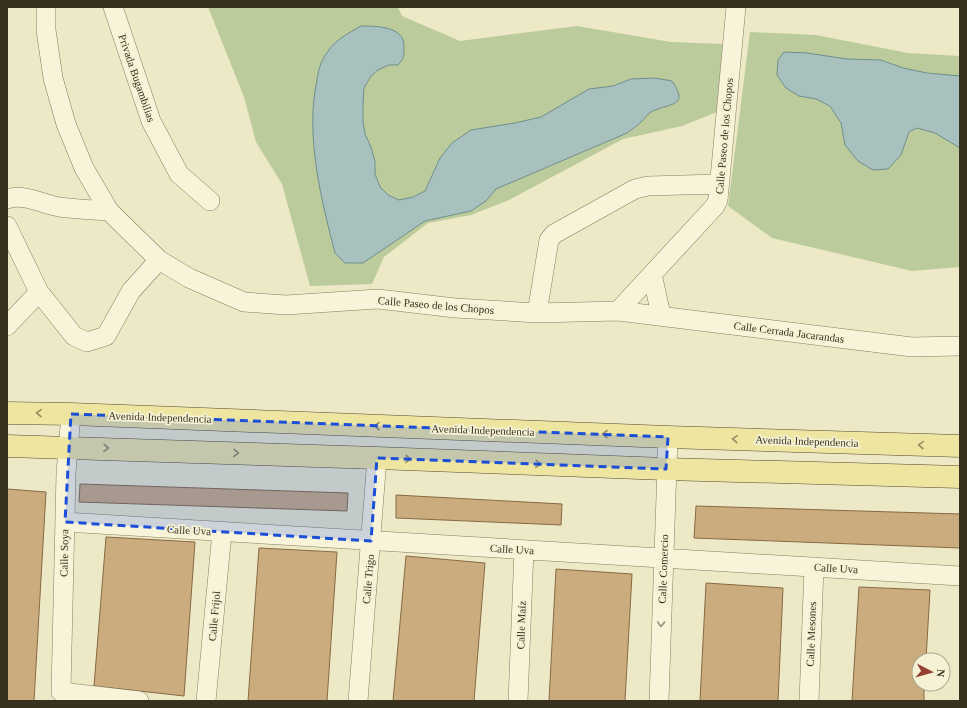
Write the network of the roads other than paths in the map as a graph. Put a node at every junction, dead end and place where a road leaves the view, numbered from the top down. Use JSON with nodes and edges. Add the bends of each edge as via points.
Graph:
{"nodes":[{"id":1,"x":46,"y":7,"type":"edge"},
{"id":2,"x":113,"y":7,"type":"edge"},
{"id":3,"x":736,"y":7,"type":"edge"},
{"id":4,"x":719,"y":184,"type":"junction"},
{"id":5,"x":7,"y":199,"type":"edge"},
{"id":6,"x":210,"y":201,"type":"dead end"},
{"id":7,"x":109,"y":211,"type":"junction"},
{"id":8,"x":7,"y":226,"type":"edge"},
{"id":9,"x":159,"y":260,"type":"junction"},
{"id":10,"x":652,"y":274,"type":"junction"},
{"id":11,"x":39,"y":292,"type":"junction"},
{"id":12,"x":618,"y":311,"type":"junction"},
{"id":13,"x":537,"y":312,"type":"junction"},
{"id":14,"x":661,"y":315,"type":"junction"},
{"id":15,"x":7,"y":326,"type":"edge"},
{"id":16,"x":960,"y":346,"type":"edge"},
{"id":17,"x":7,"y":413,"type":"edge"},
{"id":18,"x":71,"y":414,"type":"junction"},
{"id":19,"x":668,"y":437,"type":"junction"},
{"id":20,"x":7,"y":446,"type":"edge"},
{"id":21,"x":960,"y":446,"type":"edge"},
{"id":22,"x":67,"y":447,"type":"junction"},
{"id":23,"x":377,"y":458,"type":"junction"},
{"id":24,"x":666,"y":469,"type":"junction"},
{"id":25,"x":960,"y":477,"type":"edge"},
{"id":26,"x":65,"y":522,"type":"junction"},
{"id":27,"x":222,"y":532,"type":"junction"},
{"id":28,"x":371,"y":541,"type":"junction"},
{"id":29,"x":524,"y":550,"type":"junction"},
{"id":30,"x":663,"y":558,"type":"junction"},
{"id":31,"x":814,"y":567,"type":"junction"},
{"id":32,"x":960,"y":576,"type":"edge"},
{"id":33,"x":138,"y":701,"type":"edge"},
{"id":34,"x":206,"y":701,"type":"edge"},
{"id":35,"x":358,"y":701,"type":"edge"},
{"id":36,"x":518,"y":701,"type":"edge"},
{"id":37,"x":659,"y":701,"type":"edge"},
{"id":38,"x":809,"y":701,"type":"edge"}],
"edges":[{"from":1,"to":7,"type":"street","name":"Calle Paseo de los Chopos","via":[[46,30],[53,78],[66,124],[84,168]]},
{"from":2,"to":6,"type":"street","name":"Privada Bugambilias","via":[[151,121],[179,174]]},
{"from":3,"to":4,"type":"street","name":"Calle Paseo de los Chopos"},
{"from":4,"to":10,"type":"street","name":"Calle Paseo de los Chopos","via":[[715,206]]},
{"from":4,"to":13,"type":"street","via":[[648,186],[634,190],[554,234],[549,240]]},
{"from":5,"to":7,"type":"street","via":[[25,198],[59,207]]},
{"from":7,"to":9,"type":"street","name":"Calle Paseo de los Chopos"},
{"from":8,"to":11,"type":"street"},
{"from":9,"to":11,"type":"street","via":[[131,291],[106,336],[87,342],[74,336]]},
{"from":9,"to":13,"type":"street","name":"Calle Paseo de los Chopos","via":[[189,278],[244,302],[286,305],[378,299],[455,308]]},
{"from":10,"to":12,"type":"street","name":"Calle Paseo de los Chopos"},
{"from":10,"to":14,"type":"street"},
{"from":11,"to":15,"type":"street"},
{"from":12,"to":13,"type":"street","name":"Calle Paseo de los Chopos"},
{"from":12,"to":14,"type":"street","name":"Calle Cerrada Jacarandas"},
{"from":14,"to":16,"type":"street","name":"Calle Cerrada Jacarandas","via":[[912,347]]},
{"from":18,"to":17,"type":"main road","name":"Avenida Independencia","one_way":true},
{"from":19,"to":18,"type":"main road","name":"Avenida Independencia","one_way":true},
{"from":18,"to":22,"type":"street","name":"Calle Soya"},
{"from":21,"to":19,"type":"main road","name":"Avenida Independencia","one_way":true},
{"from":19,"to":24,"type":"street","name":"Calle Comercio"},
{"from":20,"to":22,"type":"main road"},
{"from":22,"to":23,"type":"main road","one_way":true},
{"from":22,"to":26,"type":"street","name":"Calle Soya"},
{"from":23,"to":24,"type":"main road","one_way":true},
{"from":23,"to":28,"type":"street","name":"Calle Trigo"},
{"from":24,"to":25,"type":"main road"},
{"from":24,"to":30,"type":"street","name":"Calle Comercio"},
{"from":26,"to":27,"type":"street","name":"Calle Uva"},
{"from":26,"to":33,"type":"street","name":"Calle Soya","via":[[61,692]]},
{"from":27,"to":28,"type":"street","name":"Calle Uva"},
{"from":27,"to":34,"type":"street","name":"Calle Frijol"},
{"from":28,"to":29,"type":"street","name":"Calle Uva"},
{"from":28,"to":35,"type":"street","name":"Calle Trigo"},
{"from":29,"to":30,"type":"street","name":"Calle Uva"},
{"from":29,"to":36,"type":"street","name":"Calle Maíz"},
{"from":30,"to":31,"type":"street","name":"Calle Uva"},
{"from":30,"to":37,"type":"street","name":"Calle Comercio","one_way":true},
{"from":31,"to":32,"type":"street","name":"Calle Uva"},
{"from":31,"to":38,"type":"street","name":"Calle Mesones"}]}
